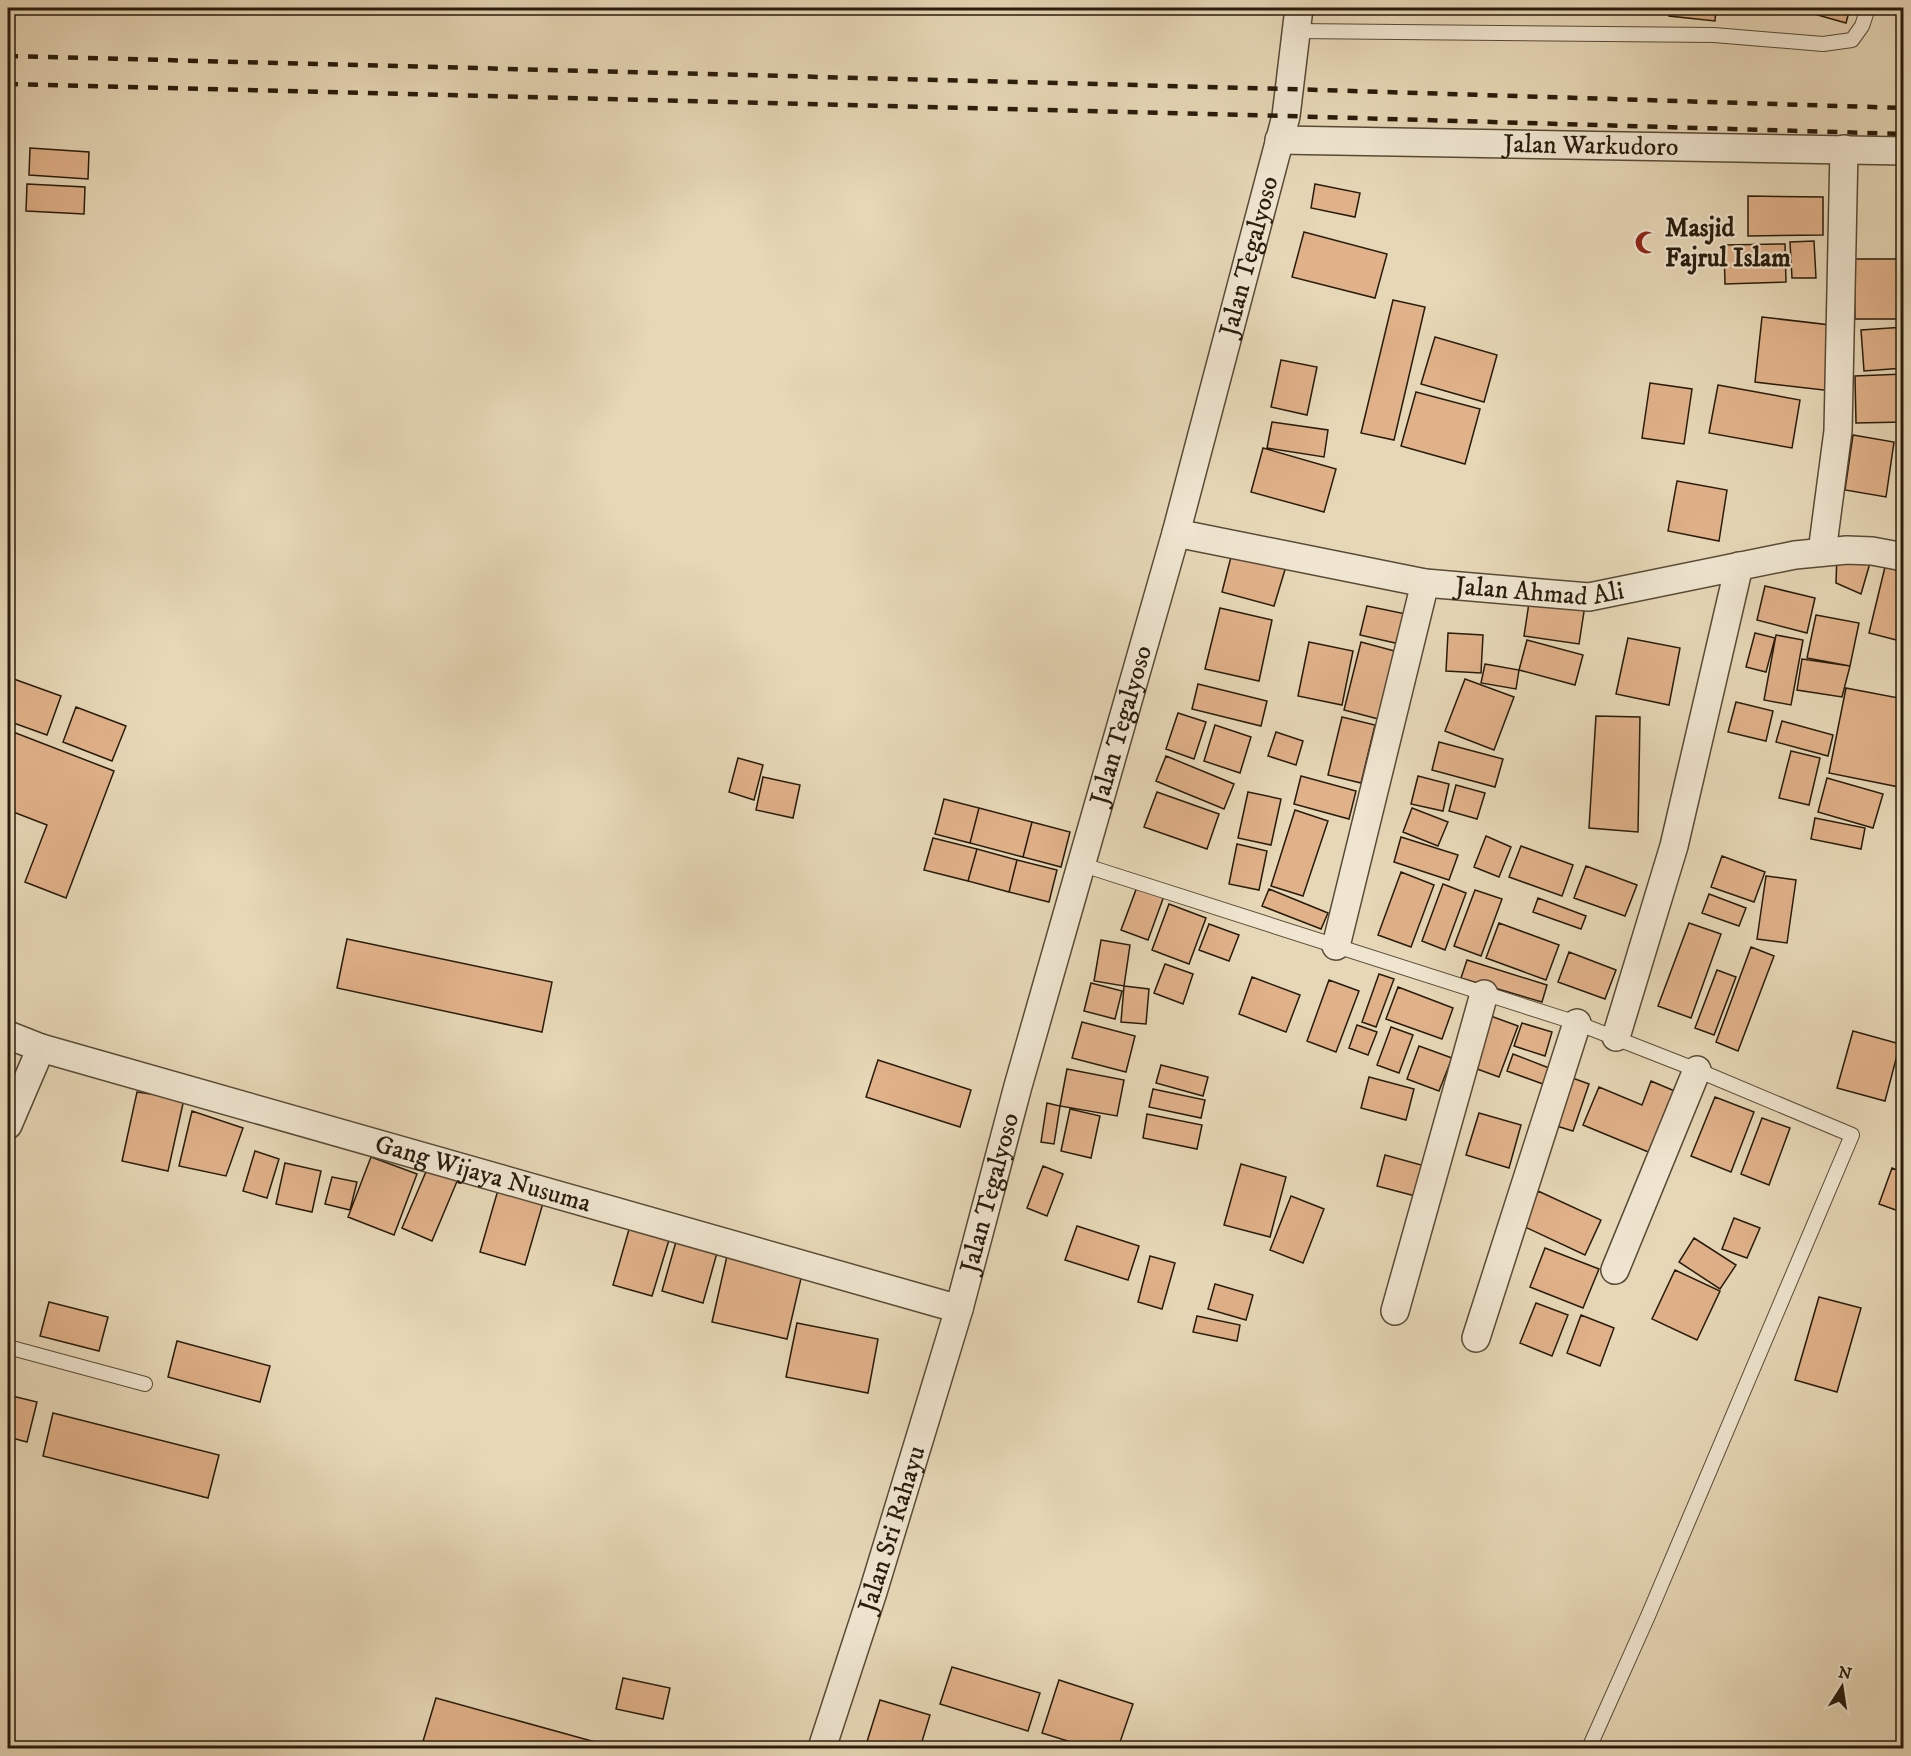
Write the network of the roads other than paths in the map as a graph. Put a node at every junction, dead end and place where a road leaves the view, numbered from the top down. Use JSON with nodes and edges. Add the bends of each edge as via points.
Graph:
{"nodes":[{"id":1,"x":1868,"y":8,"type":"edge"},
{"id":2,"x":1298,"y":19,"type":"edge"},
{"id":3,"x":1279,"y":140,"type":"junction"},
{"id":4,"x":1844,"y":149,"type":"junction"},
{"id":5,"x":1904,"y":151,"type":"edge"},
{"id":6,"x":1176,"y":533,"type":"junction"},
{"id":7,"x":1822,"y":552,"type":"junction"},
{"id":8,"x":1904,"y":557,"type":"edge"},
{"id":9,"x":1739,"y":566,"type":"junction"},
{"id":10,"x":1425,"y":583,"type":"junction"},
{"id":11,"x":1080,"y":864,"type":"junction"},
{"id":12,"x":1336,"y":946,"type":"junction"},
{"id":13,"x":1484,"y":994,"type":"junction"},
{"id":14,"x":1577,"y":1023,"type":"junction"},
{"id":15,"x":8,"y":1035,"type":"edge"},
{"id":16,"x":1616,"y":1037,"type":"junction"},
{"id":17,"x":41,"y":1048,"type":"junction"},
{"id":18,"x":1697,"y":1070,"type":"junction"},
{"id":19,"x":8,"y":1125,"type":"edge"},
{"id":20,"x":1616,"y":1270,"type":"dead end"},
{"id":21,"x":959,"y":1309,"type":"junction"},
{"id":22,"x":1395,"y":1311,"type":"dead end"},
{"id":23,"x":1476,"y":1338,"type":"dead end"},
{"id":24,"x":8,"y":1347,"type":"edge"},
{"id":25,"x":146,"y":1384,"type":"dead end"},
{"id":26,"x":822,"y":1749,"type":"edge"},
{"id":27,"x":1589,"y":1749,"type":"edge"}],
"edges":[{"from":1,"to":2,"type":"lane","via":[[1852,40],[1823,44],[1714,34]]},
{"from":2,"to":3,"type":"street","name":"Jalan Tegalyoso","via":[[1286,116]]},
{"from":3,"to":4,"type":"street","name":"Jalan Warkudoro"},
{"from":3,"to":6,"type":"street","name":"Jalan Tegalyoso"},
{"from":4,"to":5,"type":"street","name":"Jalan Warkudoro"},
{"from":4,"to":7,"type":"street","via":[[1838,431]]},
{"from":6,"to":10,"type":"street","name":"Jalan Ahmad Ali"},
{"from":6,"to":11,"type":"street","name":"Jalan Tegalyoso"},
{"from":7,"to":8,"type":"street","name":"Jalan Ahmad Ali","via":[[1872,551]]},
{"from":7,"to":9,"type":"street","name":"Jalan Ahmad Ali"},
{"from":9,"to":10,"type":"street","name":"Jalan Ahmad Ali","via":[[1589,597]]},
{"from":9,"to":16,"type":"street","via":[[1674,846]]},
{"from":10,"to":12,"type":"street"},
{"from":11,"to":12,"type":"lane"},
{"from":11,"to":21,"type":"street","name":"Jalan Tegalyoso"},
{"from":12,"to":13,"type":"lane"},
{"from":13,"to":14,"type":"lane"},
{"from":13,"to":22,"type":"street"},
{"from":14,"to":16,"type":"lane"},
{"from":14,"to":23,"type":"street"},
{"from":15,"to":17,"type":"street","name":"Gang Wijaya Nusuma"},
{"from":16,"to":18,"type":"lane"},
{"from":17,"to":19,"type":"street"},
{"from":17,"to":21,"type":"street","name":"Gang Wijaya Nusuma"},
{"from":18,"to":20,"type":"street"},
{"from":18,"to":27,"type":"lane","via":[[1852,1135]]},
{"from":21,"to":26,"type":"street","name":"Jalan Sri Rahayu"},
{"from":24,"to":25,"type":"lane"}]}
